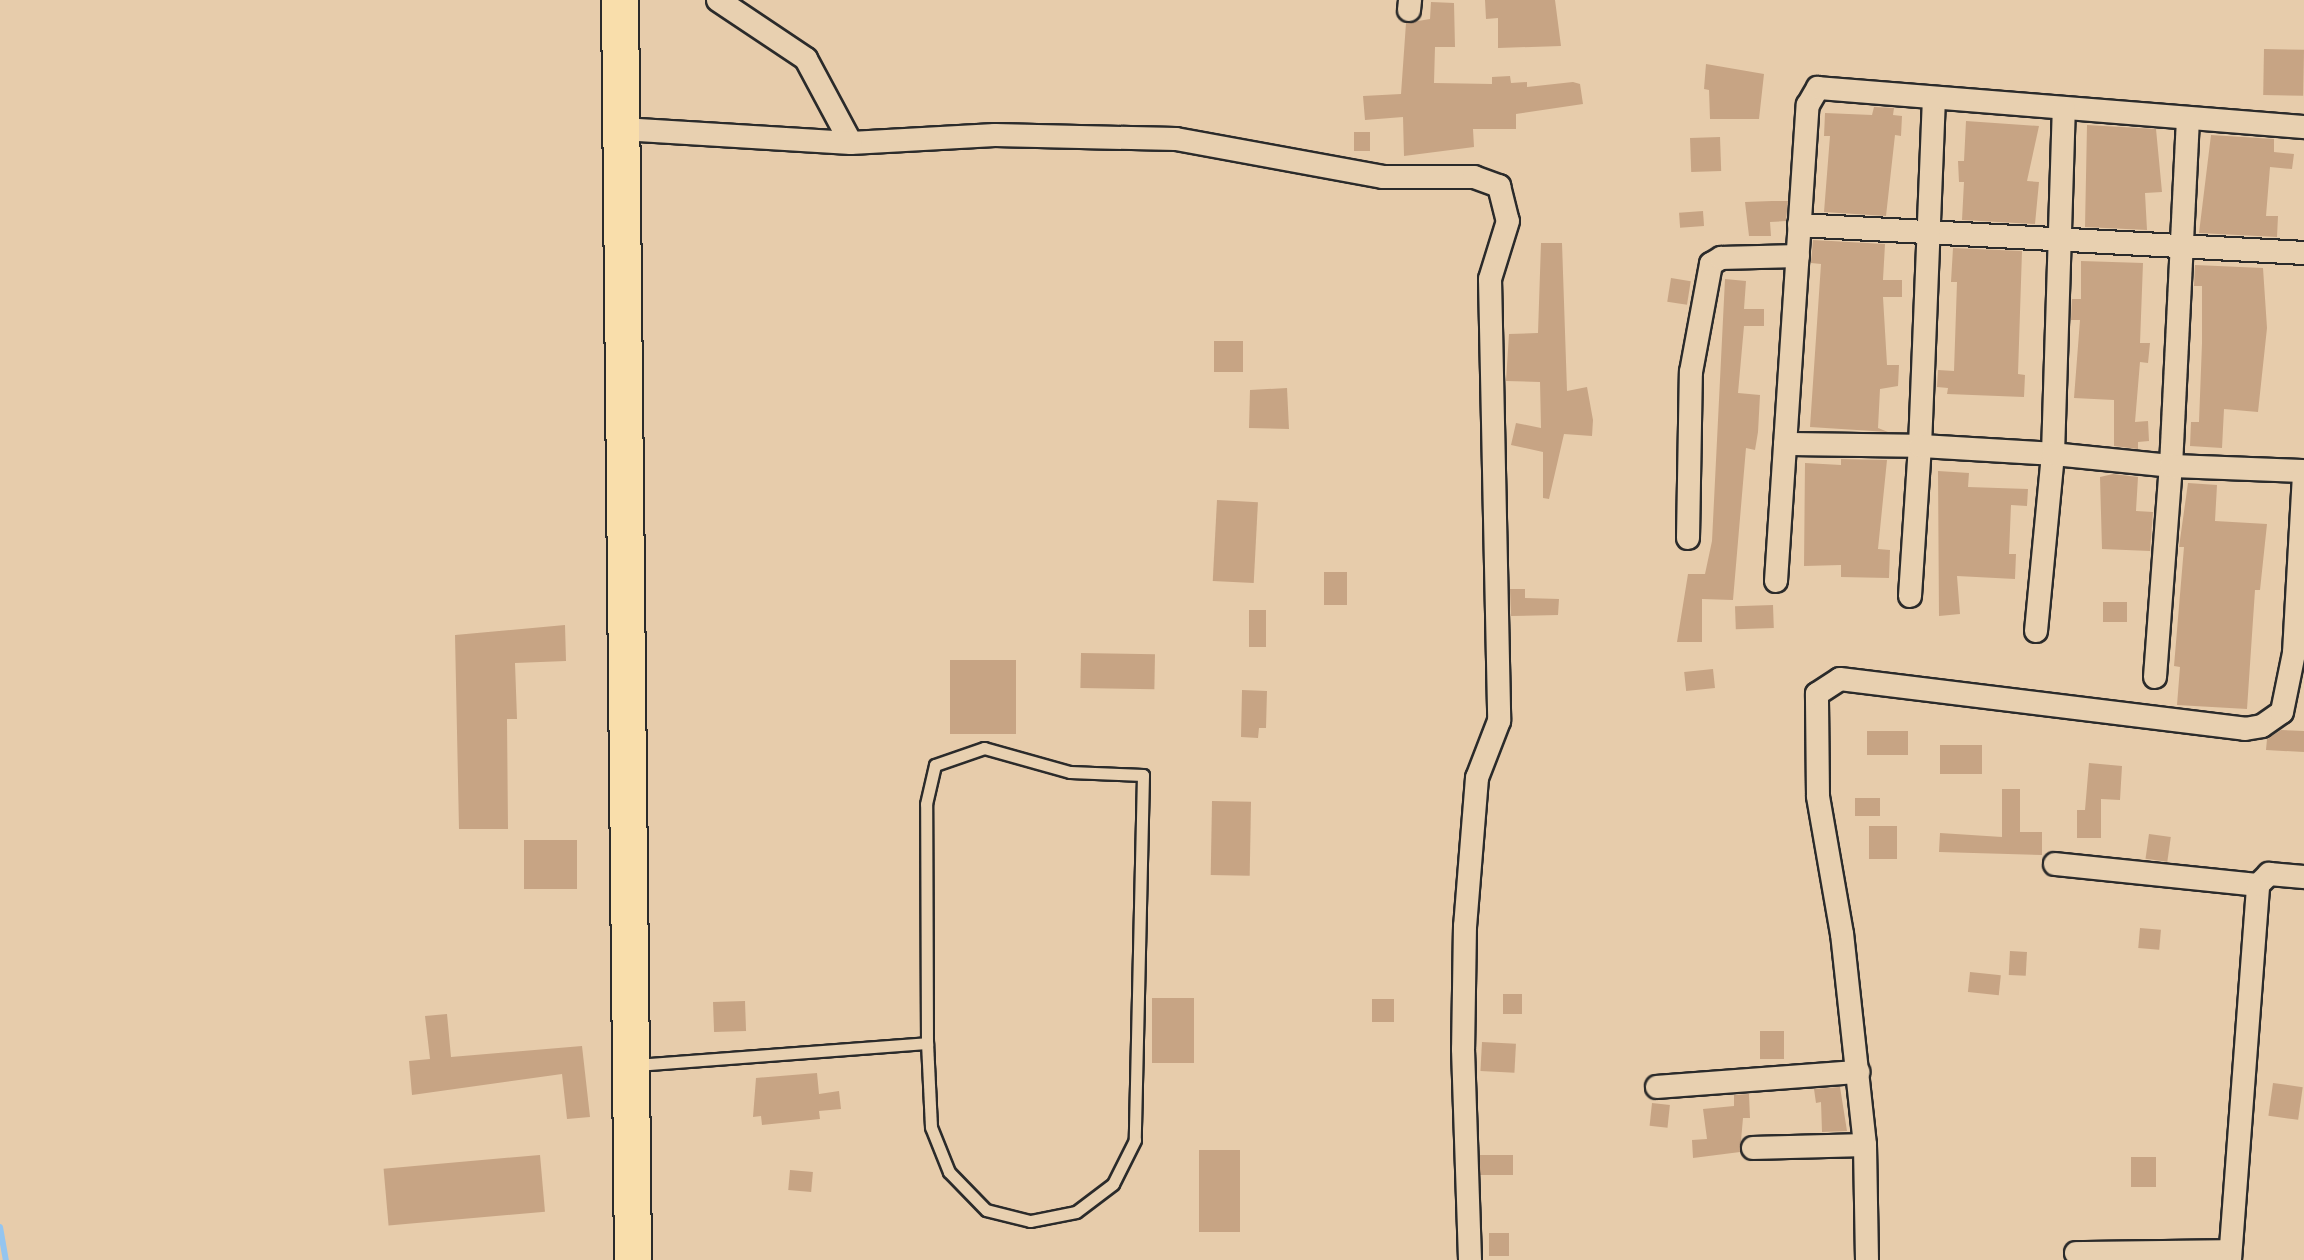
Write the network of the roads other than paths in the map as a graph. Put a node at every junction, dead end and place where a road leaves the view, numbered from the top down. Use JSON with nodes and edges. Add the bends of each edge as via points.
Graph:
{"nodes":[{"id":1,"x":620,"y":0,"type":"edge"},
{"id":2,"x":718,"y":0,"type":"edge"},
{"id":3,"x":1934,"y":98,"type":"junction"},
{"id":4,"x":2064,"y":108,"type":"junction"},
{"id":5,"x":2188,"y":118,"type":"junction"},
{"id":6,"x":2304,"y":127,"type":"edge"},
{"id":7,"x":622,"y":129,"type":"junction"},
{"id":8,"x":851,"y":143,"type":"junction"},
{"id":9,"x":1799,"y":225,"type":"junction"},
{"id":10,"x":1930,"y":232,"type":"junction"},
{"id":11,"x":2060,"y":243,"type":"junction"},
{"id":12,"x":2182,"y":247,"type":"junction"},
{"id":13,"x":2304,"y":253,"type":"edge"},
{"id":14,"x":1798,"y":256,"type":"junction"},
{"id":15,"x":1785,"y":444,"type":"junction"},
{"id":16,"x":1920,"y":446,"type":"junction"},
{"id":17,"x":2053,"y":454,"type":"junction"},
{"id":18,"x":2171,"y":466,"type":"junction"},
{"id":19,"x":2304,"y":474,"type":"edge"},
{"id":20,"x":1688,"y":538,"type":"dead end"},
{"id":21,"x":1776,"y":581,"type":"dead end"},
{"id":22,"x":1910,"y":596,"type":"dead end"},
{"id":23,"x":2036,"y":631,"type":"dead end"},
{"id":24,"x":2299,"y":652,"type":"edge"},
{"id":25,"x":2155,"y":677,"type":"dead end"},
{"id":26,"x":2055,"y":864,"type":"dead end"},
{"id":27,"x":2304,"y":877,"type":"edge"},
{"id":28,"x":2258,"y":885,"type":"junction"},
{"id":29,"x":927,"y":1043,"type":"junction"},
{"id":30,"x":630,"y":1065,"type":"junction"},
{"id":31,"x":1858,"y":1072,"type":"junction"},
{"id":32,"x":1657,"y":1087,"type":"dead end"},
{"id":33,"x":1865,"y":1145,"type":"junction"},
{"id":34,"x":1753,"y":1148,"type":"dead end"},
{"id":35,"x":2076,"y":1253,"type":"dead end"},
{"id":36,"x":2230,"y":1256,"type":"edge"},
{"id":37,"x":633,"y":1260,"type":"edge"},
{"id":38,"x":1470,"y":1260,"type":"edge"},
{"id":39,"x":1867,"y":1260,"type":"edge"}],
"edges":[{"from":1,"to":7,"type":"main road"},
{"from":2,"to":8,"type":"street","via":[[806,59]]},
{"from":3,"to":4,"type":"street"},
{"from":3,"to":9,"type":"street","via":[[1818,88],[1812,94]]},
{"from":3,"to":10,"type":"street"},
{"from":4,"to":5,"type":"street"},
{"from":4,"to":11,"type":"street"},
{"from":5,"to":6,"type":"street"},
{"from":5,"to":12,"type":"street"},
{"from":7,"to":8,"type":"street"},
{"from":7,"to":30,"type":"main road"},
{"from":8,"to":38,"type":"street","via":[[995,135],[1176,139],[1383,177],[1474,177],[1499,186],[1508,221],[1490,279],[1499,721],[1477,778],[1465,926]]},
{"from":9,"to":10,"type":"street"},
{"from":9,"to":14,"type":"street"},
{"from":10,"to":11,"type":"street"},
{"from":10,"to":16,"type":"street"},
{"from":11,"to":12,"type":"street"},
{"from":11,"to":17,"type":"street"},
{"from":12,"to":13,"type":"street"},
{"from":12,"to":18,"type":"street"},
{"from":14,"to":15,"type":"street"},
{"from":14,"to":20,"type":"street","via":[[1721,258],[1711,264],[1691,372]]},
{"from":15,"to":16,"type":"street"},
{"from":15,"to":21,"type":"street"},
{"from":16,"to":17,"type":"street"},
{"from":16,"to":22,"type":"street"},
{"from":17,"to":18,"type":"street"},
{"from":17,"to":23,"type":"street"},
{"from":18,"to":19,"type":"street"},
{"from":18,"to":25,"type":"street"},
{"from":19,"to":24,"type":"street"},
{"from":24,"to":31,"type":"street","via":[[2282,712],[2262,726],[2245,729],[1840,679],[1823,686],[1813,702],[1818,796]]},
{"from":26,"to":28,"type":"street"},
{"from":27,"to":28,"type":"street","via":[[2269,874]]},
{"from":28,"to":36,"type":"street"},
{"from":29,"to":29,"type":"lane","via":[[926,804],[935,765],[984,748],[1070,772],[1143,775],[1135,1140],[1113,1184],[1076,1212],[1030,1221],[986,1210],[949,1172],[931,1127]]},
{"from":29,"to":30,"type":"lane"},
{"from":30,"to":37,"type":"main road"},
{"from":31,"to":32,"type":"street"},
{"from":31,"to":33,"type":"street"},
{"from":33,"to":34,"type":"street"},
{"from":33,"to":39,"type":"street"},
{"from":35,"to":36,"type":"street"}]}
